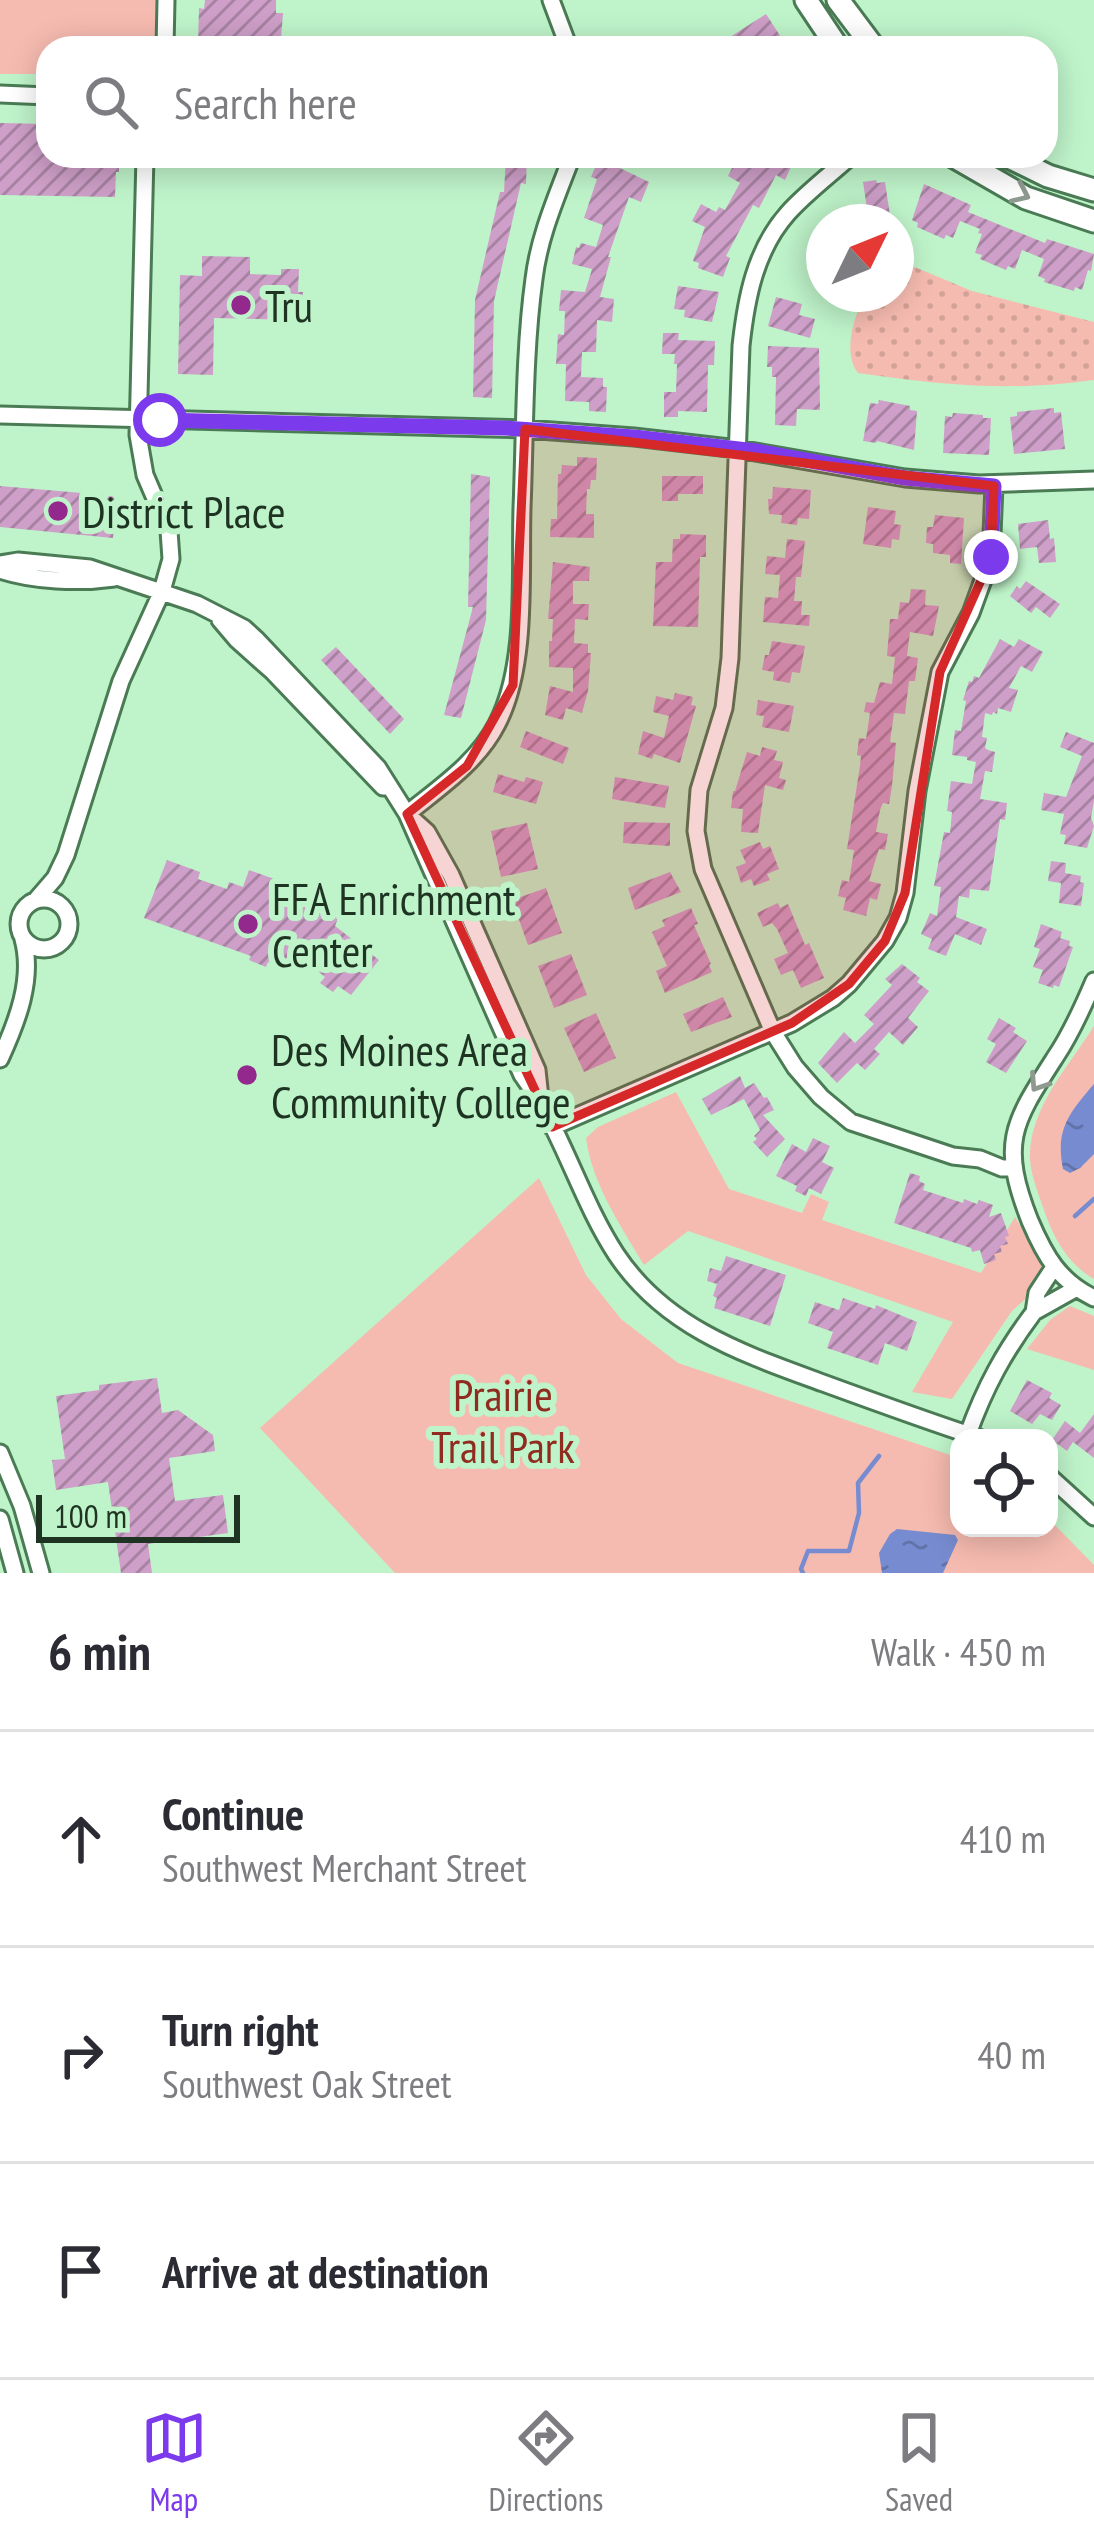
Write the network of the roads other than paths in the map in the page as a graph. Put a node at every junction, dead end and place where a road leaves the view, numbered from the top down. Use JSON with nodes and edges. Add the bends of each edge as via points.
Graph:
{"nodes":[{"id":1,"x":166,"y":0,"type":"edge"},
{"id":2,"x":551,"y":0,"type":"edge"},
{"id":3,"x":806,"y":0,"type":"edge"},
{"id":4,"x":838,"y":0,"type":"edge"},
{"id":5,"x":165,"y":36,"type":"edge"},
{"id":6,"x":564,"y":36,"type":"edge"},
{"id":7,"x":830,"y":36,"type":"edge"},
{"id":8,"x":865,"y":36,"type":"edge"},
{"id":9,"x":0,"y":94,"type":"edge"},
{"id":10,"x":36,"y":96,"type":"edge"},
{"id":11,"x":145,"y":168,"type":"edge"},
{"id":12,"x":568,"y":168,"type":"edge"},
{"id":13,"x":838,"y":168,"type":"edge"},
{"id":14,"x":974,"y":168,"type":"edge"},
{"id":15,"x":1032,"y":168,"type":"edge"},
{"id":16,"x":1094,"y":190,"type":"edge"},
{"id":17,"x":1094,"y":221,"type":"edge"},
{"id":18,"x":0,"y":415,"type":"edge"},
{"id":19,"x":138,"y":420,"type":"junction"},
{"id":20,"x":525,"y":429,"type":"junction"},
{"id":21,"x":738,"y":449,"type":"junction"},
{"id":22,"x":1094,"y":480,"type":"edge"},
{"id":23,"x":994,"y":486,"type":"junction"},
{"id":24,"x":0,"y":567,"type":"edge"},
{"id":25,"x":162,"y":591,"type":"junction"},
{"id":26,"x":406,"y":814,"type":"junction"},
{"id":27,"x":66,"y":855,"type":"junction"},
{"id":28,"x":36,"y":900,"type":"junction"},
{"id":29,"x":62,"y":907,"type":"junction"},
{"id":30,"x":23,"y":939,"type":"junction"},
{"id":31,"x":54,"y":947,"type":"junction"},
{"id":32,"x":1094,"y":981,"type":"edge"},
{"id":33,"x":26,"y":985,"type":"junction"},
{"id":34,"x":773,"y":1032,"type":"junction"},
{"id":35,"x":0,"y":1059,"type":"edge"},
{"id":36,"x":552,"y":1127,"type":"junction"},
{"id":37,"x":1013,"y":1143,"type":"junction"},
{"id":38,"x":980,"y":1159,"type":"junction"},
{"id":39,"x":1014,"y":1167,"type":"junction"},
{"id":40,"x":1054,"y":1268,"type":"junction"},
{"id":41,"x":1076,"y":1289,"type":"junction"},
{"id":42,"x":1094,"y":1298,"type":"edge"},
{"id":43,"x":1034,"y":1312,"type":"junction"},
{"id":44,"x":954,"y":1429,"type":"edge"},
{"id":45,"x":976,"y":1429,"type":"edge"},
{"id":46,"x":0,"y":1454,"type":"edge"},
{"id":47,"x":1058,"y":1484,"type":"edge"},
{"id":48,"x":1094,"y":1517,"type":"edge"},
{"id":49,"x":0,"y":1519,"type":"edge"},
{"id":50,"x":15,"y":1573,"type":"edge"},
{"id":51,"x":41,"y":1573,"type":"edge"}],
"edges":[{"from":1,"to":5,"type":"street"},
{"from":2,"to":6,"type":"street"},
{"from":3,"to":7,"type":"main road"},
{"from":4,"to":8,"type":"main road"},
{"from":9,"to":10,"type":"street"},
{"from":11,"to":19,"type":"street"},
{"from":12,"to":20,"type":"street","via":[[534,276]]},
{"from":13,"to":21,"type":"street","via":[[785,215],[756,268],[741,346]]},
{"from":14,"to":17,"type":"main road","one_way":true},
{"from":15,"to":16,"type":"main road"},
{"from":18,"to":19,"type":"street"},
{"from":19,"to":20,"type":"street"},
{"from":19,"to":25,"type":"street","via":[[145,476],[169,531]]},
{"from":20,"to":21,"type":"street"},
{"from":20,"to":26,"type":"street","via":[[513,685],[467,766]]},
{"from":21,"to":23,"type":"street"},
{"from":21,"to":34,"type":"street","via":[[730,658],[696,830],[703,869]]},
{"from":22,"to":23,"type":"street"},
{"from":23,"to":34,"type":"street","via":[[991,557],[940,672],[898,918],[849,984]]},
{"from":24,"to":25,"type":"street","via":[[90,568]]},
{"from":25,"to":26,"type":"street","via":[[244,628],[378,768]]},
{"from":25,"to":27,"type":"street","via":[[122,681]]},
{"from":26,"to":36,"type":"street","via":[[427,832],[451,875],[537,1070]]},
{"from":27,"to":28,"type":"street"},
{"from":27,"to":29,"type":"street"},
{"from":28,"to":29,"type":"street"},
{"from":28,"to":30,"type":"street","via":[[21,913]]},
{"from":29,"to":31,"type":"street","via":[[69,928]]},
{"from":30,"to":31,"type":"street"},
{"from":30,"to":33,"type":"street"},
{"from":31,"to":33,"type":"street"},
{"from":32,"to":37,"type":"street","one_way":true,"via":[[1030,1093]]},
{"from":33,"to":35,"type":"street"},
{"from":34,"to":36,"type":"street"},
{"from":34,"to":38,"type":"street","via":[[808,1082],[851,1122]]},
{"from":36,"to":44,"type":"street","via":[[618,1256],[677,1318],[754,1359]]},
{"from":37,"to":38,"type":"street"},
{"from":37,"to":39,"type":"street"},
{"from":38,"to":39,"type":"street"},
{"from":39,"to":40,"type":"street"},
{"from":40,"to":41,"type":"street"},
{"from":40,"to":43,"type":"street"},
{"from":41,"to":42,"type":"street"},
{"from":41,"to":43,"type":"street"},
{"from":43,"to":45,"type":"street","via":[[987,1384]]},
{"from":46,"to":51,"type":"street"},
{"from":47,"to":48,"type":"street"},
{"from":49,"to":50,"type":"street"}]}
